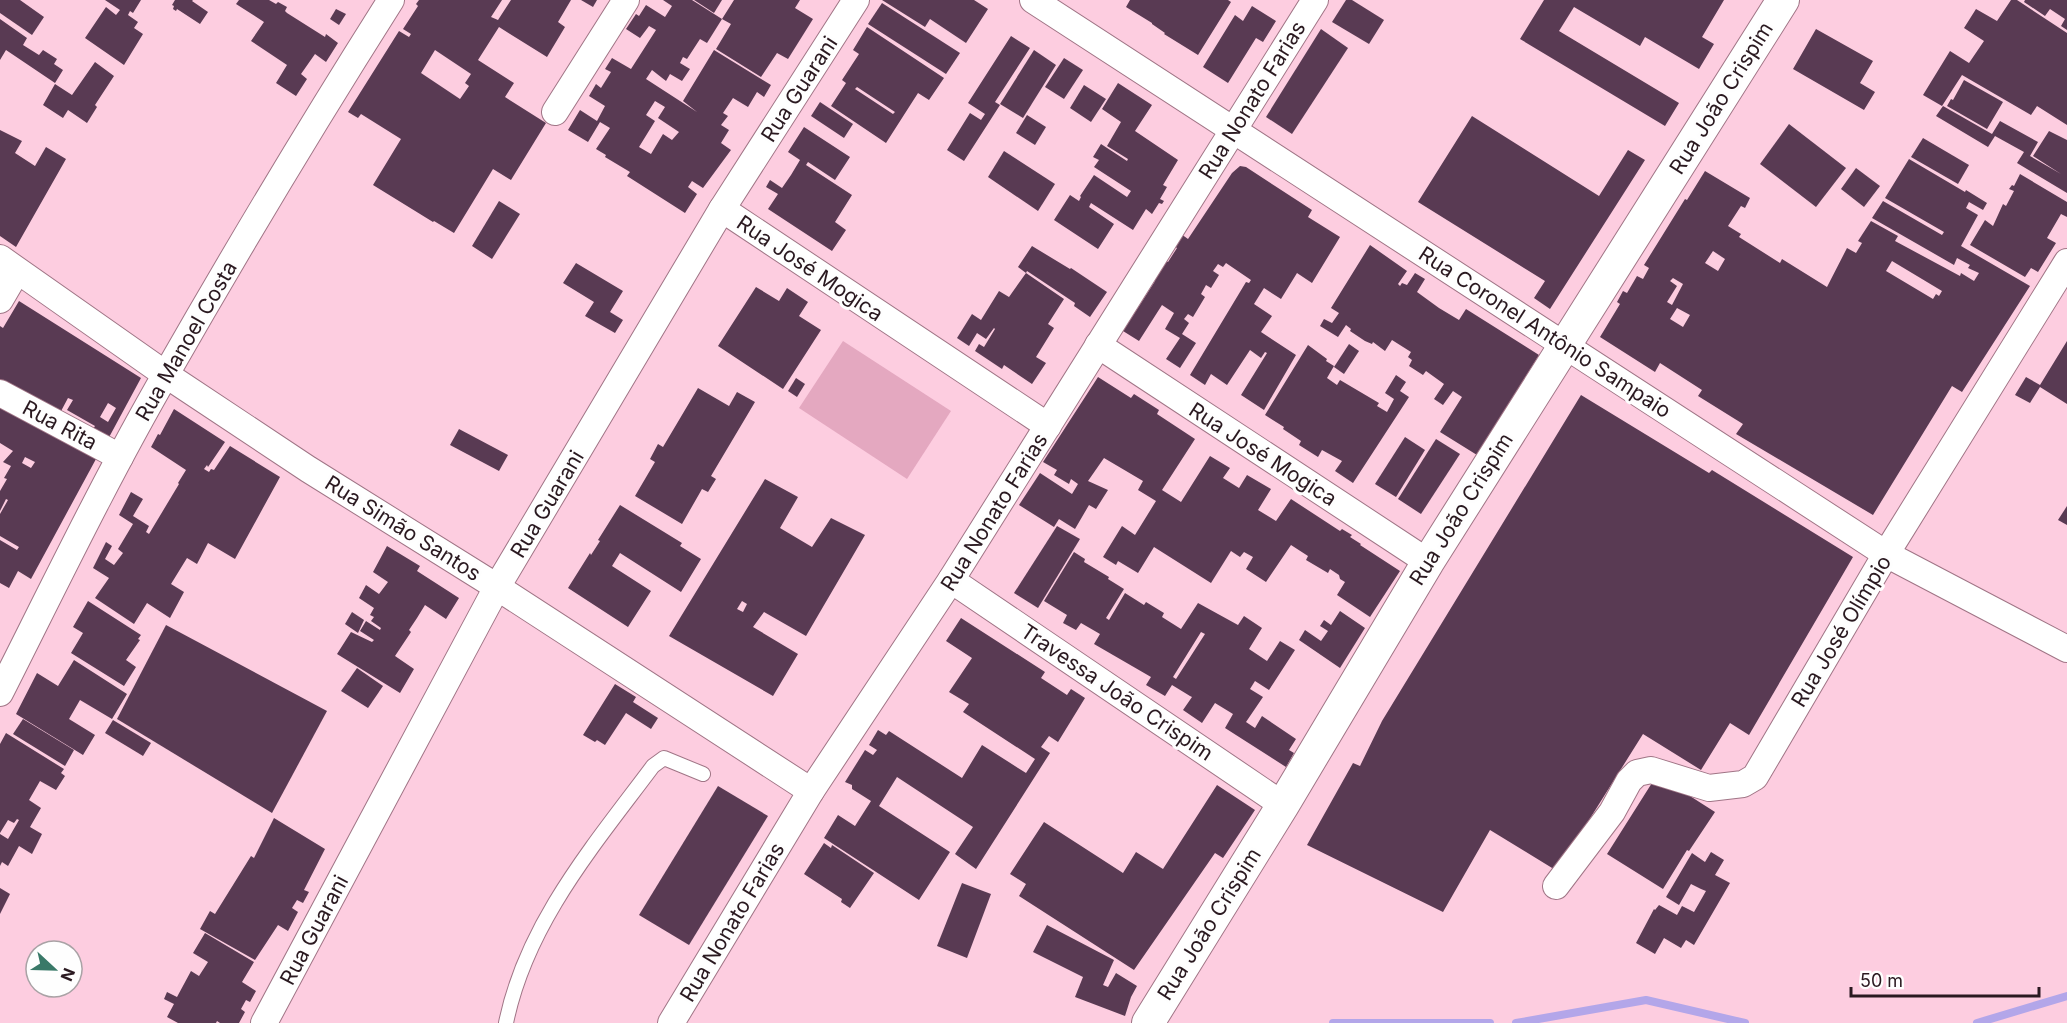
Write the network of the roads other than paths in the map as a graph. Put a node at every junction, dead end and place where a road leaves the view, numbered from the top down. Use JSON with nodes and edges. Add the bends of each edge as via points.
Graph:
{"nodes":[{"id":1,"x":391,"y":0,"type":"edge"},
{"id":2,"x":626,"y":0,"type":"edge"},
{"id":3,"x":856,"y":0,"type":"edge"},
{"id":4,"x":1033,"y":0,"type":"edge"},
{"id":5,"x":1315,"y":0,"type":"edge"},
{"id":6,"x":1783,"y":0,"type":"edge"},
{"id":7,"x":555,"y":112,"type":"dead end"},
{"id":8,"x":1234,"y":130,"type":"junction"},
{"id":9,"x":722,"y":209,"type":"junction"},
{"id":10,"x":2067,"y":262,"type":"edge"},
{"id":11,"x":9,"y":265,"type":"edge"},
{"id":12,"x":0,"y":300,"type":"edge"},
{"id":13,"x":1098,"y":345,"type":"junction"},
{"id":14,"x":1564,"y":345,"type":"junction"},
{"id":15,"x":165,"y":374,"type":"junction"},
{"id":16,"x":0,"y":393,"type":"edge"},
{"id":17,"x":1048,"y":426,"type":"junction"},
{"id":18,"x":120,"y":457,"type":"junction"},
{"id":19,"x":1886,"y":554,"type":"junction"},
{"id":20,"x":1428,"y":562,"type":"junction"},
{"id":21,"x":951,"y":580,"type":"junction"},
{"id":22,"x":497,"y":587,"type":"junction"},
{"id":23,"x":2067,"y":649,"type":"edge"},
{"id":24,"x":0,"y":693,"type":"edge"},
{"id":25,"x":703,"y":774,"type":"dead end"},
{"id":26,"x":811,"y":791,"type":"junction"},
{"id":27,"x":1283,"y":805,"type":"junction"},
{"id":28,"x":1556,"y":886,"type":"dead end"},
{"id":29,"x":264,"y":1023,"type":"edge"},
{"id":30,"x":506,"y":1023,"type":"edge"},
{"id":31,"x":671,"y":1023,"type":"edge"},
{"id":32,"x":1148,"y":1023,"type":"edge"}],
"edges":[{"from":1,"to":15,"type":"street","name":"Rua Manoel Costa"},
{"from":2,"to":7,"type":"street"},
{"from":3,"to":9,"type":"street","name":"Rua Guarani"},
{"from":4,"to":8,"type":"street","name":"Rua Coronel Antônio Sampaio"},
{"from":5,"to":8,"type":"street","name":"Rua Nonato Farias"},
{"from":6,"to":14,"type":"street","name":"Rua João Crispim"},
{"from":8,"to":13,"type":"street","name":"Rua Nonato Farias"},
{"from":8,"to":14,"type":"street","name":"Rua Coronel Antônio Sampaio"},
{"from":9,"to":17,"type":"street","name":"Rua José Mogica"},
{"from":9,"to":22,"type":"street","name":"Rua Guarani"},
{"from":10,"to":19,"type":"street","name":"Rua José Olímpio"},
{"from":11,"to":12,"type":"street"},
{"from":11,"to":15,"type":"street","name":"Rua Simão Santos"},
{"from":13,"to":17,"type":"street","name":"Rua Nonato Farias"},
{"from":13,"to":20,"type":"street","name":"Rua José Mogica"},
{"from":14,"to":19,"type":"street","name":"Rua Coronel Antônio Sampaio"},
{"from":14,"to":20,"type":"street","name":"Rua João Crispim"},
{"from":15,"to":18,"type":"street","name":"Rua Manoel Costa"},
{"from":15,"to":22,"type":"street","name":"Rua Simão Santos"},
{"from":16,"to":18,"type":"street","name":"Rua Rita"},
{"from":17,"to":21,"type":"street","name":"Rua Nonato Farias"},
{"from":18,"to":24,"type":"street","name":"Rua Manoel Costa"},
{"from":19,"to":23,"type":"street","name":"Rua Coronel Antônio Sampaio"},
{"from":19,"to":28,"type":"street","name":"Rua José Olímpio","via":[[1755,777],[1743,784],[1709,788],[1651,770],[1637,773]]},
{"from":20,"to":27,"type":"street","name":"Rua João Crispim"},
{"from":21,"to":26,"type":"street","name":"Rua Nonato Farias"},
{"from":21,"to":27,"type":"street","name":"Travessa João Crispim"},
{"from":22,"to":26,"type":"street","name":"Rua Simão Santos"},
{"from":22,"to":29,"type":"street","name":"Rua Guarani"},
{"from":25,"to":30,"type":"lane","via":[[664,758],[653,766],[566,884],[531,945]]},
{"from":26,"to":31,"type":"street","name":"Rua Nonato Farias"},
{"from":27,"to":32,"type":"street","name":"Rua João Crispim"}]}
